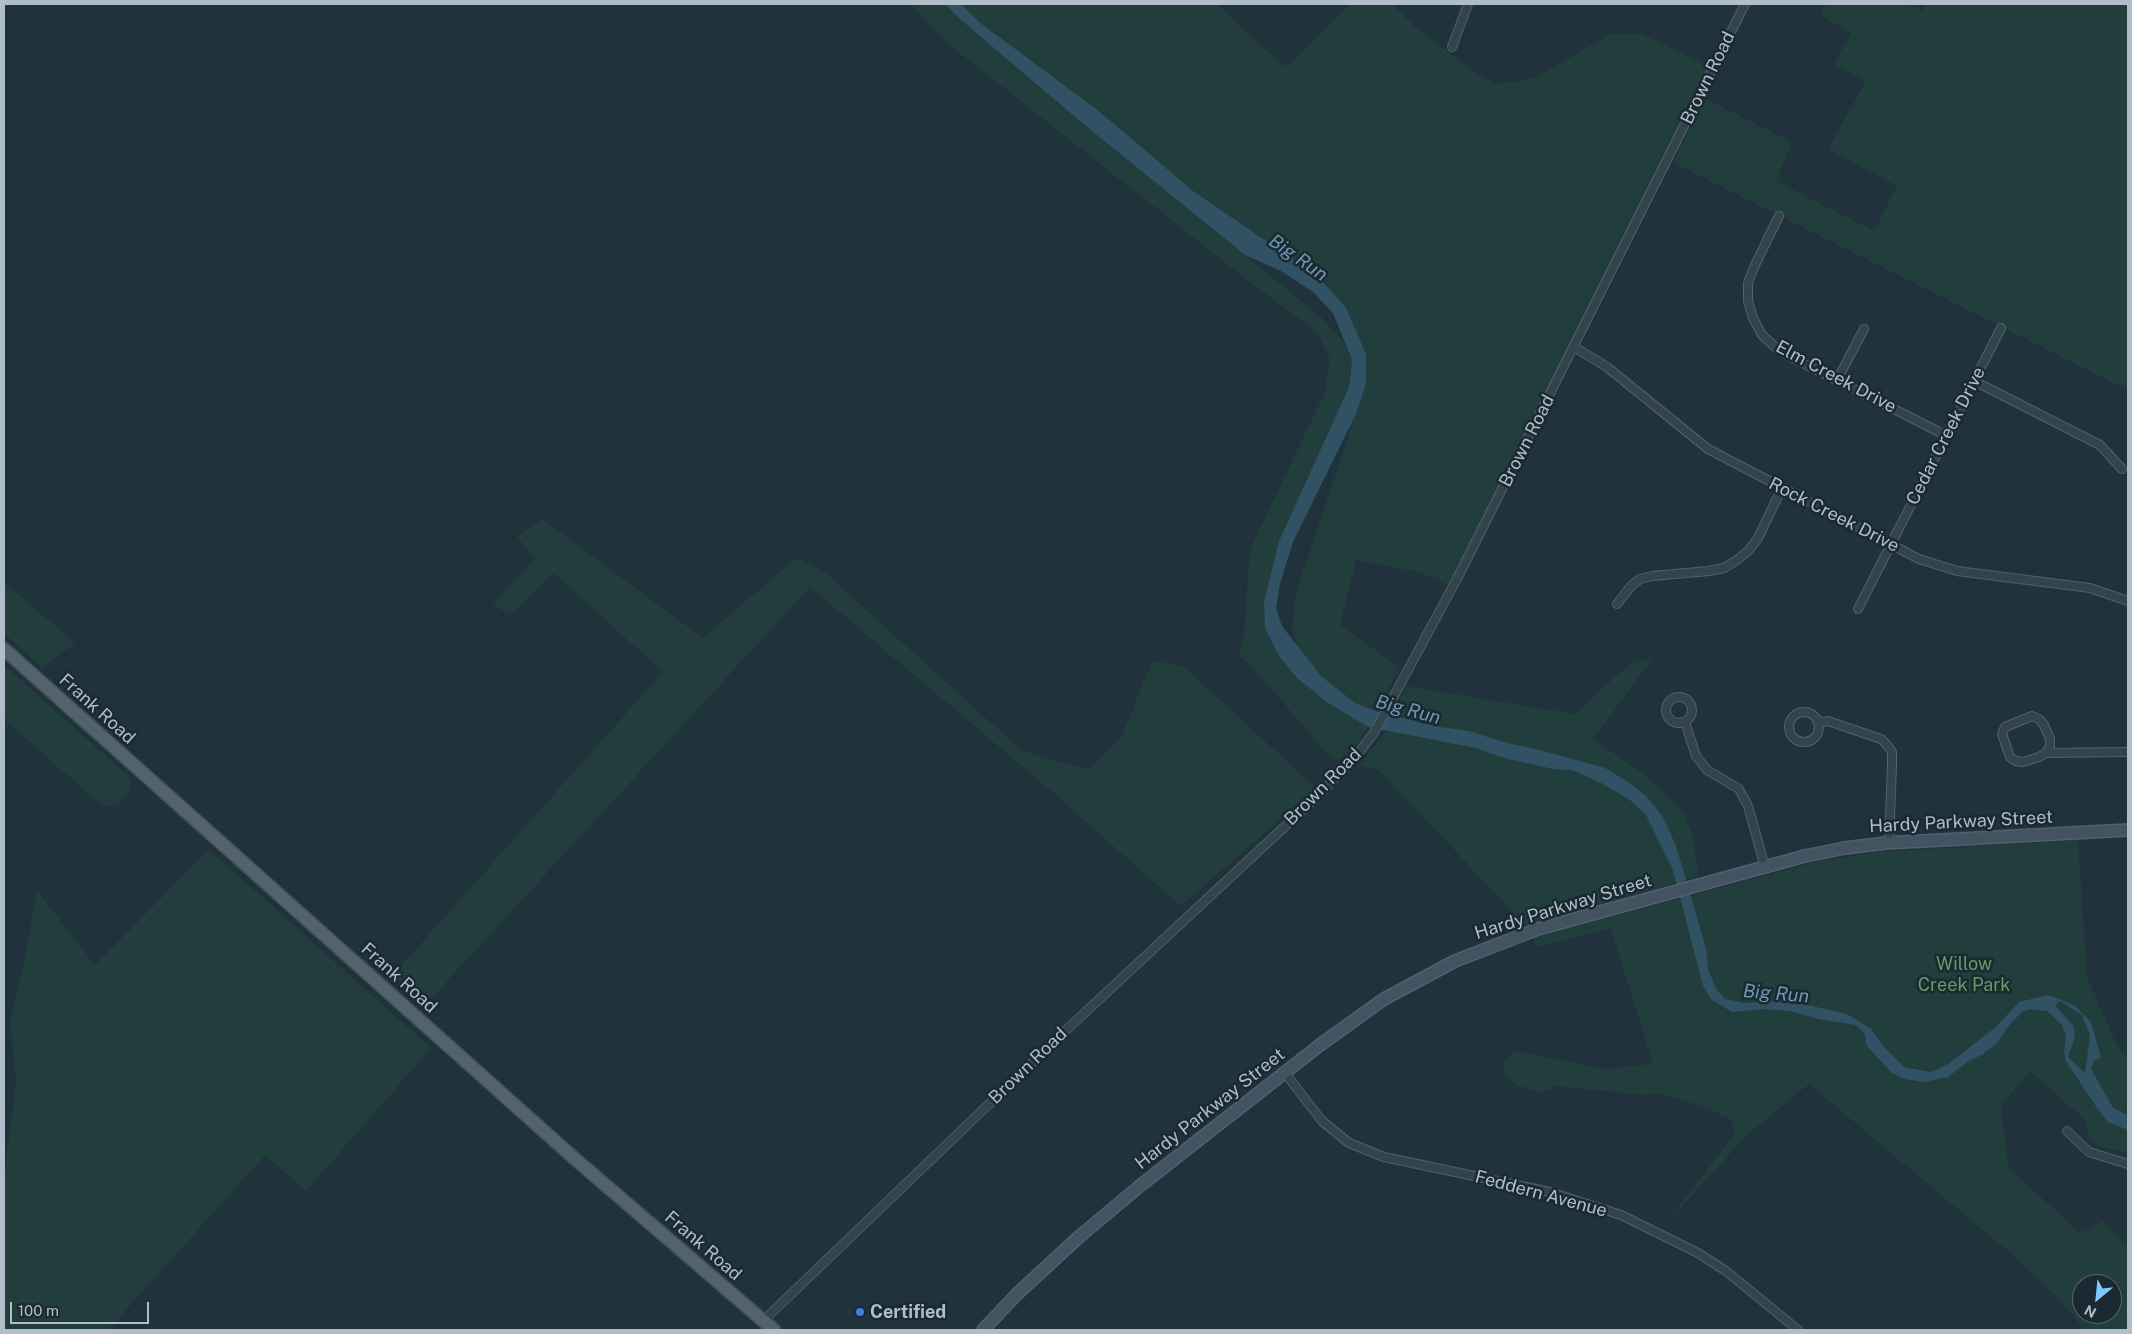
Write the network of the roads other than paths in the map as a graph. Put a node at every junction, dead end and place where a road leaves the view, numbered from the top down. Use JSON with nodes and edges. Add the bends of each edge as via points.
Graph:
{"nodes":[{"id":1,"x":1468,"y":4,"type":"edge"},
{"id":2,"x":1742,"y":5,"type":"edge"},
{"id":3,"x":1452,"y":47,"type":"dead end"},
{"id":4,"x":1780,"y":216,"type":"dead end"},
{"id":5,"x":2001,"y":328,"type":"dead end"},
{"id":6,"x":1864,"y":329,"type":"dead end"},
{"id":7,"x":1574,"y":347,"type":"junction"},
{"id":8,"x":1837,"y":380,"type":"junction"},
{"id":9,"x":1974,"y":382,"type":"junction"},
{"id":10,"x":1946,"y":436,"type":"junction"},
{"id":11,"x":2122,"y":469,"type":"dead end"},
{"id":12,"x":1782,"y":488,"type":"junction"},
{"id":13,"x":1891,"y":544,"type":"junction"},
{"id":14,"x":2128,"y":601,"type":"edge"},
{"id":15,"x":1617,"y":604,"type":"dead end"},
{"id":16,"x":1858,"y":609,"type":"dead end"},
{"id":17,"x":4,"y":649,"type":"edge"},
{"id":18,"x":1685,"y":722,"type":"dead end"},
{"id":19,"x":1818,"y":723,"type":"junction"},
{"id":20,"x":2128,"y":752,"type":"edge"},
{"id":21,"x":2046,"y":753,"type":"junction"},
{"id":22,"x":2128,"y":830,"type":"edge"},
{"id":23,"x":1889,"y":843,"type":"junction"},
{"id":24,"x":1765,"y":867,"type":"junction"},
{"id":25,"x":1285,"y":1073,"type":"junction"},
{"id":26,"x":2067,"y":1132,"type":"dead end"},
{"id":27,"x":2128,"y":1164,"type":"edge"},
{"id":28,"x":763,"y":1321,"type":"junction"},
{"id":29,"x":774,"y":1330,"type":"edge"},
{"id":30,"x":983,"y":1330,"type":"edge"},
{"id":31,"x":1798,"y":1330,"type":"edge"}],
"edges":[{"from":1,"to":3,"type":"street"},
{"from":2,"to":7,"type":"street","name":"Brown Road"},
{"from":4,"to":8,"type":"street","name":"Elm Creek Drive","via":[[1754,264],[1748,283],[1748,301],[1753,318],[1762,335],[1775,347]]},
{"from":5,"to":9,"type":"street","name":"Cedar Creek Drive"},
{"from":6,"to":8,"type":"street"},
{"from":7,"to":12,"type":"street","name":"Rock Creek Drive","via":[[1607,367],[1708,449]]},
{"from":7,"to":28,"type":"street","name":"Brown Road","via":[[1458,577],[1375,731],[1353,760]]},
{"from":8,"to":10,"type":"street","name":"Elm Creek Drive"},
{"from":9,"to":10,"type":"street","name":"Cedar Creek Drive"},
{"from":9,"to":11,"type":"street","via":[[2100,445]]},
{"from":10,"to":13,"type":"street","name":"Cedar Creek Drive"},
{"from":12,"to":13,"type":"street","name":"Rock Creek Drive"},
{"from":12,"to":15,"type":"street","via":[[1758,538],[1737,560],[1724,568],[1709,571],[1640,579]]},
{"from":13,"to":14,"type":"street","name":"Rock Creek Drive","via":[[1919,559],[1957,571],[2090,588]]},
{"from":13,"to":16,"type":"street","name":"Cedar Creek Drive"},
{"from":17,"to":28,"type":"main road","name":"Frank Road","via":[[574,1158]]},
{"from":18,"to":24,"type":"street","via":[[1696,756],[1707,770],[1739,789],[1748,806]]},
{"from":19,"to":19,"type":"street","via":[[1816,737],[1808,742],[1798,741],[1790,735],[1790,720],[1798,714],[1808,713]]},
{"from":19,"to":23,"type":"street","via":[[1828,721],[1888,744],[1892,752]]},
{"from":20,"to":21,"type":"street"},
{"from":21,"to":21,"type":"street","via":[[2024,762],[2016,761],[2010,757],[2002,734],[2005,727],[2032,716],[2039,719],[2050,740]]},
{"from":22,"to":23,"type":"main road","name":"Hardy Parkway Street"},
{"from":23,"to":24,"type":"main road","name":"Hardy Parkway Street","via":[[1845,848]]},
{"from":24,"to":25,"type":"main road","name":"Hardy Parkway Street","via":[[1538,929],[1455,960],[1384,999]]},
{"from":25,"to":30,"type":"main road","name":"Hardy Parkway Street","via":[[1080,1236]]},
{"from":25,"to":31,"type":"street","name":"Feddern Avenue","via":[[1322,1121],[1350,1143],[1384,1157],[1550,1192],[1621,1215],[1698,1253],[1726,1271]]},
{"from":26,"to":27,"type":"street","via":[[2089,1152]]},
{"from":28,"to":29,"type":"main road","name":"Frank Road"}]}
